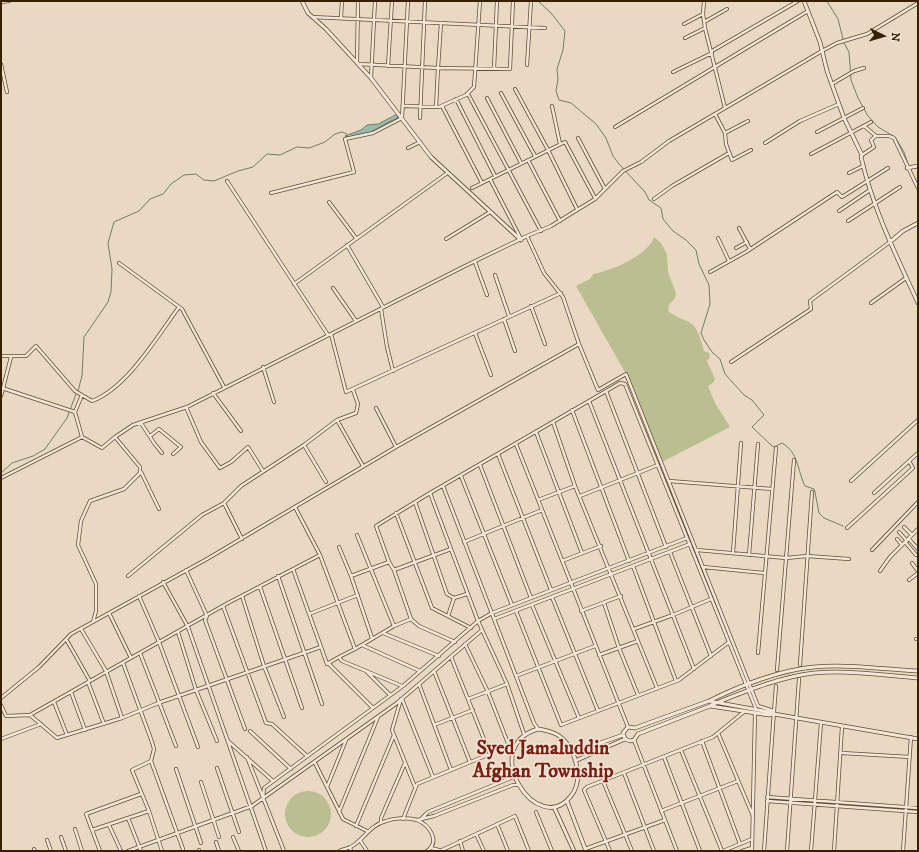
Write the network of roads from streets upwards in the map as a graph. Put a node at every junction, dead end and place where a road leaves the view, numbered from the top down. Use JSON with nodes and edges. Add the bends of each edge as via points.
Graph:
{"nodes":[{"id":1,"x":9,"y":1,"type":"edge"},
{"id":2,"x":302,"y":1,"type":"edge"},
{"id":3,"x":342,"y":1,"type":"edge"},
{"id":4,"x":358,"y":1,"type":"edge"},
{"id":5,"x":375,"y":1,"type":"edge"},
{"id":6,"x":392,"y":1,"type":"edge"},
{"id":7,"x":408,"y":1,"type":"edge"},
{"id":8,"x":425,"y":1,"type":"edge"},
{"id":9,"x":480,"y":1,"type":"edge"},
{"id":10,"x":497,"y":1,"type":"edge"},
{"id":11,"x":513,"y":1,"type":"edge"},
{"id":12,"x":530,"y":1,"type":"edge"},
{"id":13,"x":704,"y":1,"type":"edge"},
{"id":14,"x":798,"y":1,"type":"edge"},
{"id":15,"x":804,"y":1,"type":"edge"},
{"id":16,"x":1,"y":2,"type":"edge"},
{"id":17,"x":918,"y":3,"type":"edge"},
{"id":18,"x":727,"y":9,"type":"dead end"},
{"id":19,"x":808,"y":11,"type":"junction"},
{"id":20,"x":703,"y":14,"type":"junction"},
{"id":21,"x":312,"y":17,"type":"junction"},
{"id":22,"x":341,"y":18,"type":"junction"},
{"id":23,"x":358,"y":19,"type":"junction"},
{"id":24,"x":374,"y":20,"type":"junction"},
{"id":25,"x":391,"y":21,"type":"junction"},
{"id":26,"x":407,"y":21,"type":"junction"},
{"id":27,"x":424,"y":22,"type":"junction"},
{"id":28,"x":704,"y":22,"type":"junction"},
{"id":29,"x":441,"y":23,"type":"junction"},
{"id":30,"x":684,"y":24,"type":"dead end"},
{"id":31,"x":478,"y":25,"type":"junction"},
{"id":32,"x":495,"y":26,"type":"junction"},
{"id":33,"x":512,"y":26,"type":"junction"},
{"id":34,"x":529,"y":27,"type":"junction"},
{"id":35,"x":544,"y":28,"type":"dead end"},
{"id":36,"x":705,"y":28,"type":"junction"},
{"id":37,"x":685,"y":38,"type":"dead end"},
{"id":38,"x":822,"y":51,"type":"junction"},
{"id":39,"x":712,"y":52,"type":"junction"},
{"id":40,"x":358,"y":63,"type":"junction"},
{"id":41,"x":1,"y":64,"type":"edge"},
{"id":42,"x":372,"y":65,"type":"junction"},
{"id":43,"x":527,"y":65,"type":"dead end"},
{"id":44,"x":388,"y":66,"type":"junction"},
{"id":45,"x":406,"y":66,"type":"junction"},
{"id":46,"x":422,"y":67,"type":"junction"},
{"id":47,"x":714,"y":67,"type":"junction"},
{"id":48,"x":438,"y":68,"type":"junction"},
{"id":49,"x":477,"y":68,"type":"junction"},
{"id":50,"x":494,"y":68,"type":"junction"},
{"id":51,"x":864,"y":68,"type":"dead end"},
{"id":52,"x":673,"y":72,"type":"dead end"},
{"id":53,"x":371,"y":78,"type":"junction"},
{"id":54,"x":832,"y":84,"type":"junction"},
{"id":55,"x":515,"y":89,"type":"dead end"},
{"id":56,"x":7,"y":92,"type":"dead end"},
{"id":57,"x":501,"y":92,"type":"dead end"},
{"id":58,"x":468,"y":94,"type":"junction"},
{"id":59,"x":487,"y":98,"type":"dead end"},
{"id":60,"x":456,"y":99,"type":"junction"},
{"id":61,"x":839,"y":104,"type":"junction"},
{"id":62,"x":404,"y":106,"type":"junction"},
{"id":63,"x":420,"y":106,"type":"junction"},
{"id":64,"x":442,"y":106,"type":"junction"},
{"id":65,"x":552,"y":106,"type":"dead end"},
{"id":66,"x":436,"y":107,"type":"junction"},
{"id":67,"x":725,"y":108,"type":"junction"},
{"id":68,"x":863,"y":108,"type":"dead end"},
{"id":69,"x":715,"y":114,"type":"junction"},
{"id":70,"x":402,"y":118,"type":"junction"},
{"id":71,"x":420,"y":118,"type":"dead end"},
{"id":72,"x":844,"y":118,"type":"junction"},
{"id":73,"x":748,"y":121,"type":"dead end"},
{"id":74,"x":872,"y":122,"type":"dead end"},
{"id":75,"x":864,"y":126,"type":"junction"},
{"id":76,"x":615,"y":127,"type":"dead end"},
{"id":77,"x":817,"y":132,"type":"dead end"},
{"id":78,"x":851,"y":132,"type":"junction"},
{"id":79,"x":725,"y":133,"type":"junction"},
{"id":80,"x":876,"y":136,"type":"junction"},
{"id":81,"x":578,"y":138,"type":"dead end"},
{"id":82,"x":420,"y":142,"type":"junction"},
{"id":83,"x":765,"y":143,"type":"dead end"},
{"id":84,"x":560,"y":144,"type":"junction"},
{"id":85,"x":408,"y":148,"type":"dead end"},
{"id":86,"x":548,"y":150,"type":"junction"},
{"id":87,"x":751,"y":150,"type":"dead end"},
{"id":88,"x":730,"y":153,"type":"junction"},
{"id":89,"x":810,"y":154,"type":"dead end"},
{"id":90,"x":862,"y":155,"type":"junction"},
{"id":91,"x":534,"y":156,"type":"junction"},
{"id":92,"x":528,"y":160,"type":"junction"},
{"id":93,"x":521,"y":163,"type":"junction"},
{"id":94,"x":863,"y":166,"type":"junction"},
{"id":95,"x":918,"y":166,"type":"edge"},
{"id":96,"x":909,"y":167,"type":"junction"},
{"id":97,"x":888,"y":168,"type":"dead end"},
{"id":98,"x":509,"y":169,"type":"junction"},
{"id":99,"x":849,"y":173,"type":"dead end"},
{"id":100,"x":446,"y":174,"type":"dead end"},
{"id":101,"x":495,"y":176,"type":"junction"},
{"id":102,"x":490,"y":179,"type":"junction"},
{"id":103,"x":867,"y":180,"type":"junction"},
{"id":104,"x":227,"y":181,"type":"dead end"},
{"id":105,"x":482,"y":183,"type":"junction"},
{"id":106,"x":900,"y":187,"type":"dead end"},
{"id":107,"x":472,"y":188,"type":"dead end"},
{"id":108,"x":918,"y":188,"type":"edge"},
{"id":109,"x":605,"y":189,"type":"junction"},
{"id":110,"x":870,"y":190,"type":"junction"},
{"id":111,"x":271,"y":193,"type":"dead end"},
{"id":112,"x":595,"y":198,"type":"junction"},
{"id":113,"x":654,"y":199,"type":"dead end"},
{"id":114,"x":329,"y":202,"type":"dead end"},
{"id":115,"x":875,"y":203,"type":"junction"},
{"id":116,"x":577,"y":209,"type":"junction"},
{"id":117,"x":839,"y":211,"type":"dead end"},
{"id":118,"x":490,"y":212,"type":"junction"},
{"id":119,"x":560,"y":221,"type":"junction"},
{"id":120,"x":848,"y":221,"type":"dead end"},
{"id":121,"x":918,"y":223,"type":"edge"},
{"id":122,"x":739,"y":228,"type":"dead end"},
{"id":123,"x":541,"y":230,"type":"junction"},
{"id":124,"x":527,"y":236,"type":"junction"},
{"id":125,"x":356,"y":238,"type":"junction"},
{"id":126,"x":718,"y":238,"type":"dead end"},
{"id":127,"x":446,"y":239,"type":"dead end"},
{"id":128,"x":521,"y":240,"type":"junction"},
{"id":129,"x":747,"y":242,"type":"junction"},
{"id":130,"x":890,"y":242,"type":"junction"},
{"id":131,"x":347,"y":245,"type":"junction"},
{"id":132,"x":736,"y":248,"type":"dead end"},
{"id":133,"x":750,"y":249,"type":"junction"},
{"id":134,"x":728,"y":261,"type":"junction"},
{"id":135,"x":475,"y":262,"type":"junction"},
{"id":136,"x":119,"y":263,"type":"dead end"},
{"id":137,"x":710,"y":272,"type":"dead end"},
{"id":138,"x":495,"y":275,"type":"dead end"},
{"id":139,"x":906,"y":278,"type":"junction"},
{"id":140,"x":294,"y":284,"type":"junction"},
{"id":141,"x":334,"y":288,"type":"dead end"},
{"id":142,"x":561,"y":293,"type":"junction"},
{"id":143,"x":487,"y":295,"type":"dead end"},
{"id":144,"x":871,"y":303,"type":"dead end"},
{"id":145,"x":918,"y":303,"type":"edge"},
{"id":146,"x":531,"y":306,"type":"junction"},
{"id":147,"x":179,"y":308,"type":"junction"},
{"id":148,"x":382,"y":308,"type":"junction"},
{"id":149,"x":509,"y":316,"type":"junction"},
{"id":150,"x":504,"y":319,"type":"junction"},
{"id":151,"x":356,"y":321,"type":"junction"},
{"id":152,"x":475,"y":332,"type":"junction"},
{"id":153,"x":330,"y":335,"type":"junction"},
{"id":154,"x":545,"y":344,"type":"dead end"},
{"id":155,"x":579,"y":344,"type":"junction"},
{"id":156,"x":515,"y":351,"type":"dead end"},
{"id":157,"x":1,"y":356,"type":"edge"},
{"id":158,"x":11,"y":357,"type":"junction"},
{"id":159,"x":731,"y":362,"type":"dead end"},
{"id":160,"x":263,"y":367,"type":"junction"},
{"id":161,"x":393,"y":371,"type":"junction"},
{"id":162,"x":491,"y":375,"type":"dead end"},
{"id":163,"x":224,"y":387,"type":"junction"},
{"id":164,"x":2,"y":388,"type":"junction"},
{"id":165,"x":353,"y":390,"type":"junction"},
{"id":166,"x":606,"y":391,"type":"junction"},
{"id":167,"x":213,"y":393,"type":"junction"},
{"id":168,"x":82,"y":395,"type":"junction"},
{"id":169,"x":1,"y":396,"type":"edge"},
{"id":170,"x":589,"y":401,"type":"junction"},
{"id":171,"x":274,"y":402,"type":"dead end"},
{"id":172,"x":186,"y":407,"type":"junction"},
{"id":173,"x":376,"y":408,"type":"dead end"},
{"id":174,"x":572,"y":410,"type":"junction"},
{"id":175,"x":75,"y":412,"type":"junction"},
{"id":176,"x":337,"y":420,"type":"junction"},
{"id":177,"x":918,"y":420,"type":"edge"},
{"id":178,"x":553,"y":422,"type":"junction"},
{"id":179,"x":141,"y":423,"type":"junction"},
{"id":180,"x":241,"y":431,"type":"dead end"},
{"id":181,"x":536,"y":432,"type":"junction"},
{"id":182,"x":150,"y":436,"type":"junction"},
{"id":183,"x":82,"y":437,"type":"junction"},
{"id":184,"x":115,"y":437,"type":"junction"},
{"id":185,"x":516,"y":444,"type":"junction"},
{"id":186,"x":741,"y":444,"type":"dead end"},
{"id":187,"x":758,"y":444,"type":"dead end"},
{"id":188,"x":304,"y":445,"type":"junction"},
{"id":189,"x":396,"y":447,"type":"junction"},
{"id":190,"x":776,"y":448,"type":"dead end"},
{"id":191,"x":162,"y":453,"type":"dead end"},
{"id":192,"x":918,"y":453,"type":"edge"},
{"id":193,"x":173,"y":454,"type":"dead end"},
{"id":194,"x":498,"y":454,"type":"junction"},
{"id":195,"x":794,"y":460,"type":"dead end"},
{"id":196,"x":909,"y":461,"type":"junction"},
{"id":197,"x":480,"y":465,"type":"junction"},
{"id":198,"x":658,"y":465,"type":"junction"},
{"id":199,"x":363,"y":466,"type":"junction"},
{"id":200,"x":140,"y":470,"type":"junction"},
{"id":201,"x":263,"y":471,"type":"junction"},
{"id":202,"x":638,"y":474,"type":"junction"},
{"id":203,"x":461,"y":476,"type":"junction"},
{"id":204,"x":1,"y":478,"type":"edge"},
{"id":205,"x":620,"y":481,"type":"junction"},
{"id":206,"x":669,"y":481,"type":"junction"},
{"id":207,"x":851,"y":481,"type":"dead end"},
{"id":208,"x":326,"y":482,"type":"dead end"},
{"id":209,"x":443,"y":486,"type":"junction"},
{"id":210,"x":575,"y":486,"type":"junction"},
{"id":211,"x":600,"y":487,"type":"junction"},
{"id":212,"x":738,"y":487,"type":"junction"},
{"id":213,"x":753,"y":488,"type":"junction"},
{"id":214,"x":772,"y":489,"type":"junction"},
{"id":215,"x":430,"y":492,"type":"junction"},
{"id":216,"x":812,"y":492,"type":"dead end"},
{"id":217,"x":559,"y":493,"type":"junction"},
{"id":218,"x":874,"y":493,"type":"dead end"},
{"id":219,"x":580,"y":496,"type":"junction"},
{"id":220,"x":538,"y":500,"type":"junction"},
{"id":221,"x":415,"y":502,"type":"junction"},
{"id":222,"x":918,"y":502,"type":"edge"},
{"id":223,"x":224,"y":504,"type":"junction"},
{"id":224,"x":295,"y":507,"type":"junction"},
{"id":225,"x":159,"y":509,"type":"dead end"},
{"id":226,"x":542,"y":510,"type":"junction"},
{"id":227,"x":396,"y":513,"type":"junction"},
{"id":228,"x":522,"y":518,"type":"junction"},
{"id":229,"x":502,"y":527,"type":"junction"},
{"id":230,"x":904,"y":527,"type":"dead end"},
{"id":231,"x":847,"y":528,"type":"dead end"},
{"id":232,"x":918,"y":530,"type":"edge"},
{"id":233,"x":899,"y":532,"type":"dead end"},
{"id":234,"x":484,"y":534,"type":"junction"},
{"id":235,"x":357,"y":535,"type":"dead end"},
{"id":236,"x":912,"y":535,"type":"junction"},
{"id":237,"x":687,"y":538,"type":"junction"},
{"id":238,"x":242,"y":539,"type":"junction"},
{"id":239,"x":897,"y":539,"type":"dead end"},
{"id":240,"x":907,"y":541,"type":"junction"},
{"id":241,"x":464,"y":542,"type":"junction"},
{"id":242,"x":690,"y":544,"type":"junction"},
{"id":243,"x":902,"y":545,"type":"junction"},
{"id":244,"x":601,"y":546,"type":"junction"},
{"id":245,"x":666,"y":546,"type":"junction"},
{"id":246,"x":339,"y":547,"type":"dead end"},
{"id":247,"x":451,"y":549,"type":"junction"},
{"id":248,"x":918,"y":549,"type":"edge"},
{"id":249,"x":697,"y":550,"type":"junction"},
{"id":250,"x":872,"y":550,"type":"dead end"},
{"id":251,"x":670,"y":552,"type":"junction"},
{"id":252,"x":582,"y":553,"type":"junction"},
{"id":253,"x":649,"y":553,"type":"junction"},
{"id":254,"x":733,"y":553,"type":"junction"},
{"id":255,"x":749,"y":554,"type":"junction"},
{"id":256,"x":320,"y":555,"type":"junction"},
{"id":257,"x":916,"y":555,"type":"dead end"},
{"id":258,"x":433,"y":556,"type":"junction"},
{"id":259,"x":766,"y":556,"type":"junction"},
{"id":260,"x":807,"y":556,"type":"junction"},
{"id":261,"x":786,"y":558,"type":"junction"},
{"id":262,"x":849,"y":559,"type":"dead end"},
{"id":263,"x":650,"y":560,"type":"junction"},
{"id":264,"x":562,"y":561,"type":"junction"},
{"id":265,"x":629,"y":561,"type":"junction"},
{"id":266,"x":389,"y":562,"type":"junction"},
{"id":267,"x":414,"y":563,"type":"junction"},
{"id":268,"x":912,"y":563,"type":"dead end"},
{"id":269,"x":633,"y":566,"type":"junction"},
{"id":270,"x":610,"y":568,"type":"junction"},
{"id":271,"x":703,"y":568,"type":"junction"},
{"id":272,"x":293,"y":569,"type":"junction"},
{"id":273,"x":186,"y":570,"type":"junction"},
{"id":274,"x":371,"y":570,"type":"junction"},
{"id":275,"x":394,"y":570,"type":"junction"},
{"id":276,"x":880,"y":571,"type":"dead end"},
{"id":277,"x":918,"y":572,"type":"edge"},
{"id":278,"x":764,"y":573,"type":"junction"},
{"id":279,"x":612,"y":574,"type":"junction"},
{"id":280,"x":128,"y":576,"type":"dead end"},
{"id":281,"x":278,"y":576,"type":"junction"},
{"id":282,"x":351,"y":576,"type":"junction"},
{"id":283,"x":909,"y":580,"type":"dead end"},
{"id":284,"x":163,"y":582,"type":"junction"},
{"id":285,"x":570,"y":583,"type":"junction"},
{"id":286,"x":260,"y":587,"type":"junction"},
{"id":287,"x":573,"y":589,"type":"junction"},
{"id":288,"x":551,"y":590,"type":"junction"},
{"id":289,"x":468,"y":594,"type":"junction"},
{"id":290,"x":358,"y":595,"type":"junction"},
{"id":291,"x":139,"y":596,"type":"junction"},
{"id":292,"x":242,"y":596,"type":"junction"},
{"id":293,"x":621,"y":596,"type":"junction"},
{"id":294,"x":552,"y":597,"type":"junction"},
{"id":295,"x":454,"y":598,"type":"junction"},
{"id":296,"x":531,"y":598,"type":"junction"},
{"id":297,"x":711,"y":598,"type":"junction"},
{"id":298,"x":604,"y":602,"type":"junction"},
{"id":299,"x":339,"y":604,"type":"junction"},
{"id":300,"x":512,"y":605,"type":"junction"},
{"id":301,"x":532,"y":605,"type":"junction"},
{"id":302,"x":223,"y":606,"type":"junction"},
{"id":303,"x":692,"y":606,"type":"junction"},
{"id":304,"x":516,"y":611,"type":"junction"},
{"id":305,"x":581,"y":611,"type":"junction"},
{"id":306,"x":108,"y":613,"type":"junction"},
{"id":307,"x":492,"y":613,"type":"junction"},
{"id":308,"x":309,"y":614,"type":"junction"},
{"id":309,"x":207,"y":616,"type":"junction"},
{"id":310,"x":448,"y":616,"type":"junction"},
{"id":311,"x":673,"y":616,"type":"junction"},
{"id":312,"x":411,"y":619,"type":"junction"},
{"id":313,"x":494,"y":619,"type":"junction"},
{"id":314,"x":478,"y":621,"type":"junction"},
{"id":315,"x":93,"y":622,"type":"junction"},
{"id":316,"x":654,"y":622,"type":"junction"},
{"id":317,"x":394,"y":626,"type":"junction"},
{"id":318,"x":188,"y":627,"type":"junction"},
{"id":319,"x":471,"y":628,"type":"junction"},
{"id":320,"x":81,"y":629,"type":"junction"},
{"id":321,"x":634,"y":629,"type":"junction"},
{"id":322,"x":482,"y":630,"type":"junction"},
{"id":323,"x":178,"y":632,"type":"junction"},
{"id":324,"x":382,"y":633,"type":"junction"},
{"id":325,"x":372,"y":638,"type":"junction"},
{"id":326,"x":66,"y":639,"type":"junction"},
{"id":327,"x":638,"y":641,"type":"junction"},
{"id":328,"x":159,"y":642,"type":"junction"},
{"id":329,"x":455,"y":642,"type":"junction"},
{"id":330,"x":729,"y":642,"type":"junction"},
{"id":331,"x":465,"y":644,"type":"junction"},
{"id":332,"x":362,"y":646,"type":"junction"},
{"id":333,"x":595,"y":646,"type":"junction"},
{"id":334,"x":321,"y":647,"type":"junction"},
{"id":335,"x":619,"y":648,"type":"junction"},
{"id":336,"x":356,"y":649,"type":"junction"},
{"id":337,"x":758,"y":652,"type":"dead end"},
{"id":338,"x":140,"y":653,"type":"junction"},
{"id":339,"x":305,"y":653,"type":"junction"},
{"id":340,"x":575,"y":653,"type":"junction"},
{"id":341,"x":599,"y":655,"type":"junction"},
{"id":342,"x":439,"y":656,"type":"junction"},
{"id":343,"x":451,"y":656,"type":"junction"},
{"id":344,"x":711,"y":656,"type":"junction"},
{"id":345,"x":339,"y":657,"type":"junction"},
{"id":346,"x":131,"y":658,"type":"junction"},
{"id":347,"x":284,"y":659,"type":"junction"},
{"id":348,"x":556,"y":660,"type":"junction"},
{"id":349,"x":123,"y":663,"type":"junction"},
{"id":350,"x":328,"y":663,"type":"junction"},
{"id":351,"x":800,"y":665,"type":"dead end"},
{"id":352,"x":264,"y":666,"type":"junction"},
{"id":353,"x":537,"y":668,"type":"junction"},
{"id":354,"x":694,"y":668,"type":"junction"},
{"id":355,"x":365,"y":670,"type":"junction"},
{"id":356,"x":777,"y":670,"type":"dead end"},
{"id":357,"x":420,"y":671,"type":"junction"},
{"id":358,"x":434,"y":671,"type":"junction"},
{"id":359,"x":918,"y":671,"type":"edge"},
{"id":360,"x":106,"y":672,"type":"junction"},
{"id":361,"x":247,"y":673,"type":"junction"},
{"id":362,"x":516,"y":676,"type":"junction"},
{"id":363,"x":918,"y":678,"type":"edge"},
{"id":364,"x":799,"y":679,"type":"dead end"},
{"id":365,"x":226,"y":680,"type":"junction"},
{"id":366,"x":676,"y":681,"type":"junction"},
{"id":367,"x":89,"y":682,"type":"junction"},
{"id":368,"x":419,"y":684,"type":"junction"},
{"id":369,"x":507,"y":684,"type":"junction"},
{"id":370,"x":748,"y":685,"type":"junction"},
{"id":371,"x":402,"y":686,"type":"junction"},
{"id":372,"x":776,"y":686,"type":"dead end"},
{"id":373,"x":207,"y":687,"type":"junction"},
{"id":374,"x":657,"y":688,"type":"junction"},
{"id":375,"x":196,"y":690,"type":"junction"},
{"id":376,"x":750,"y":691,"type":"junction"},
{"id":377,"x":71,"y":692,"type":"junction"},
{"id":378,"x":488,"y":692,"type":"junction"},
{"id":379,"x":390,"y":695,"type":"junction"},
{"id":380,"x":638,"y":695,"type":"junction"},
{"id":381,"x":179,"y":696,"type":"junction"},
{"id":382,"x":1,"y":698,"type":"edge"},
{"id":383,"x":402,"y":699,"type":"junction"},
{"id":384,"x":468,"y":699,"type":"junction"},
{"id":385,"x":709,"y":701,"type":"junction"},
{"id":386,"x":54,"y":702,"type":"junction"},
{"id":387,"x":161,"y":702,"type":"junction"},
{"id":388,"x":719,"y":702,"type":"junction"},
{"id":389,"x":618,"y":703,"type":"junction"},
{"id":390,"x":322,"y":704,"type":"dead end"},
{"id":391,"x":1,"y":705,"type":"edge"},
{"id":392,"x":710,"y":706,"type":"junction"},
{"id":393,"x":302,"y":708,"type":"dead end"},
{"id":394,"x":373,"y":708,"type":"junction"},
{"id":395,"x":473,"y":710,"type":"junction"},
{"id":396,"x":140,"y":711,"type":"junction"},
{"id":397,"x":598,"y":711,"type":"junction"},
{"id":398,"x":745,"y":711,"type":"junction"},
{"id":399,"x":755,"y":711,"type":"junction"},
{"id":400,"x":774,"y":712,"type":"junction"},
{"id":401,"x":30,"y":715,"type":"junction"},
{"id":402,"x":378,"y":716,"type":"junction"},
{"id":403,"x":284,"y":717,"type":"dead end"},
{"id":404,"x":122,"y":718,"type":"junction"},
{"id":405,"x":453,"y":718,"type":"junction"},
{"id":406,"x":579,"y":718,"type":"junction"},
{"id":407,"x":797,"y":718,"type":"junction"},
{"id":408,"x":821,"y":723,"type":"junction"},
{"id":409,"x":42,"y":724,"type":"junction"},
{"id":410,"x":104,"y":724,"type":"junction"},
{"id":411,"x":434,"y":725,"type":"junction"},
{"id":412,"x":628,"y":727,"type":"junction"},
{"id":413,"x":842,"y":727,"type":"junction"},
{"id":414,"x":635,"y":728,"type":"junction"},
{"id":415,"x":245,"y":729,"type":"dead end"},
{"id":416,"x":538,"y":729,"type":"junction"},
{"id":417,"x":84,"y":730,"type":"junction"},
{"id":418,"x":250,"y":731,"type":"dead end"},
{"id":419,"x":718,"y":733,"type":"junction"},
{"id":420,"x":524,"y":734,"type":"junction"},
{"id":421,"x":638,"y":734,"type":"junction"},
{"id":422,"x":67,"y":735,"type":"junction"},
{"id":423,"x":394,"y":735,"type":"junction"},
{"id":424,"x":623,"y":735,"type":"junction"},
{"id":425,"x":911,"y":737,"type":"junction"},
{"id":426,"x":1,"y":739,"type":"edge"},
{"id":427,"x":626,"y":739,"type":"junction"},
{"id":428,"x":918,"y":739,"type":"edge"},
{"id":429,"x":347,"y":740,"type":"junction"},
{"id":430,"x":634,"y":740,"type":"junction"},
{"id":431,"x":217,"y":741,"type":"dead end"},
{"id":432,"x":228,"y":741,"type":"junction"},
{"id":433,"x":702,"y":741,"type":"junction"},
{"id":434,"x":176,"y":746,"type":"dead end"},
{"id":435,"x":509,"y":746,"type":"dead end"},
{"id":436,"x":198,"y":747,"type":"dead end"},
{"id":437,"x":681,"y":750,"type":"junction"},
{"id":438,"x":572,"y":753,"type":"junction"},
{"id":439,"x":842,"y":753,"type":"junction"},
{"id":440,"x":307,"y":756,"type":"junction"},
{"id":441,"x":246,"y":757,"type":"junction"},
{"id":442,"x":664,"y":757,"type":"junction"},
{"id":443,"x":910,"y":757,"type":"junction"},
{"id":444,"x":151,"y":761,"type":"junction"},
{"id":445,"x":575,"y":761,"type":"junction"},
{"id":446,"x":405,"y":762,"type":"junction"},
{"id":447,"x":470,"y":762,"type":"junction"},
{"id":448,"x":315,"y":763,"type":"junction"},
{"id":449,"x":643,"y":765,"type":"junction"},
{"id":450,"x":217,"y":768,"type":"dead end"},
{"id":451,"x":176,"y":769,"type":"dead end"},
{"id":452,"x":291,"y":769,"type":"junction"},
{"id":453,"x":451,"y":770,"type":"junction"},
{"id":454,"x":624,"y":772,"type":"junction"},
{"id":455,"x":515,"y":775,"type":"junction"},
{"id":456,"x":433,"y":777,"type":"junction"},
{"id":457,"x":603,"y":781,"type":"junction"},
{"id":458,"x":201,"y":782,"type":"dead end"},
{"id":459,"x":273,"y":782,"type":"junction"},
{"id":460,"x":738,"y":782,"type":"junction"},
{"id":461,"x":519,"y":785,"type":"junction"},
{"id":462,"x":327,"y":787,"type":"junction"},
{"id":463,"x":415,"y":788,"type":"junction"},
{"id":464,"x":720,"y":789,"type":"junction"},
{"id":465,"x":141,"y":794,"type":"junction"},
{"id":466,"x":700,"y":796,"type":"junction"},
{"id":467,"x":767,"y":797,"type":"junction"},
{"id":468,"x":263,"y":798,"type":"junction"},
{"id":469,"x":791,"y":798,"type":"junction"},
{"id":470,"x":567,"y":801,"type":"junction"},
{"id":471,"x":767,"y":801,"type":"junction"},
{"id":472,"x":790,"y":802,"type":"junction"},
{"id":473,"x":814,"y":802,"type":"junction"},
{"id":474,"x":837,"y":802,"type":"junction"},
{"id":475,"x":681,"y":803,"type":"junction"},
{"id":476,"x":252,"y":806,"type":"junction"},
{"id":477,"x":836,"y":806,"type":"junction"},
{"id":478,"x":554,"y":807,"type":"junction"},
{"id":479,"x":905,"y":807,"type":"junction"},
{"id":480,"x":918,"y":808,"type":"edge"},
{"id":481,"x":149,"y":811,"type":"junction"},
{"id":482,"x":661,"y":811,"type":"junction"},
{"id":483,"x":905,"y":811,"type":"junction"},
{"id":484,"x":339,"y":812,"type":"junction"},
{"id":485,"x":536,"y":812,"type":"dead end"},
{"id":486,"x":918,"y":812,"type":"edge"},
{"id":487,"x":232,"y":813,"type":"junction"},
{"id":488,"x":753,"y":817,"type":"junction"},
{"id":489,"x":128,"y":818,"type":"junction"},
{"id":490,"x":422,"y":818,"type":"junction"},
{"id":491,"x":403,"y":819,"type":"junction"},
{"id":492,"x":214,"y":820,"type":"junction"},
{"id":493,"x":417,"y":820,"type":"junction"},
{"id":494,"x":664,"y":820,"type":"junction"},
{"id":495,"x":381,"y":822,"type":"junction"},
{"id":496,"x":497,"y":824,"type":"junction"},
{"id":497,"x":109,"y":825,"type":"junction"},
{"id":498,"x":356,"y":826,"type":"junction"},
{"id":499,"x":196,"y":827,"type":"junction"},
{"id":500,"x":644,"y":827,"type":"junction"},
{"id":501,"x":75,"y":829,"type":"dead end"},
{"id":502,"x":92,"y":830,"type":"junction"},
{"id":503,"x":367,"y":831,"type":"junction"},
{"id":504,"x":239,"y":832,"type":"dead end"},
{"id":505,"x":177,"y":834,"type":"junction"},
{"id":506,"x":476,"y":834,"type":"junction"},
{"id":507,"x":626,"y":834,"type":"junction"},
{"id":508,"x":61,"y":837,"type":"dead end"},
{"id":509,"x":219,"y":837,"type":"dead end"},
{"id":510,"x":234,"y":837,"type":"dead end"},
{"id":511,"x":47,"y":840,"type":"dead end"},
{"id":512,"x":159,"y":840,"type":"junction"},
{"id":513,"x":360,"y":840,"type":"junction"},
{"id":514,"x":752,"y":840,"type":"junction"},
{"id":515,"x":460,"y":841,"type":"junction"},
{"id":516,"x":216,"y":842,"type":"dead end"},
{"id":517,"x":606,"y":842,"type":"junction"},
{"id":518,"x":201,"y":843,"type":"dead end"},
{"id":519,"x":740,"y":844,"type":"junction"},
{"id":520,"x":139,"y":847,"type":"junction"},
{"id":521,"x":350,"y":847,"type":"junction"},
{"id":522,"x":431,"y":848,"type":"junction"},
{"id":523,"x":183,"y":849,"type":"dead end"},
{"id":524,"x":752,"y":849,"type":"edge"},
{"id":525,"x":586,"y":850,"type":"edge"},
{"id":526,"x":51,"y":851,"type":"edge"},
{"id":527,"x":66,"y":851,"type":"edge"},
{"id":528,"x":82,"y":851,"type":"edge"},
{"id":529,"x":100,"y":851,"type":"edge"},
{"id":530,"x":121,"y":851,"type":"edge"},
{"id":531,"x":128,"y":851,"type":"edge"},
{"id":532,"x":141,"y":851,"type":"edge"},
{"id":533,"x":162,"y":851,"type":"edge"},
{"id":534,"x":219,"y":851,"type":"edge"},
{"id":535,"x":239,"y":851,"type":"edge"},
{"id":536,"x":266,"y":851,"type":"edge"},
{"id":537,"x":284,"y":851,"type":"edge"},
{"id":538,"x":339,"y":851,"type":"edge"},
{"id":539,"x":351,"y":851,"type":"edge"},
{"id":540,"x":367,"y":851,"type":"edge"},
{"id":541,"x":427,"y":851,"type":"edge"},
{"id":542,"x":440,"y":851,"type":"edge"},
{"id":543,"x":463,"y":851,"type":"edge"},
{"id":544,"x":484,"y":851,"type":"edge"},
{"id":545,"x":508,"y":851,"type":"edge"},
{"id":546,"x":529,"y":851,"type":"edge"},
{"id":547,"x":552,"y":851,"type":"edge"},
{"id":548,"x":574,"y":851,"type":"edge"},
{"id":549,"x":610,"y":851,"type":"edge"},
{"id":550,"x":632,"y":851,"type":"edge"},
{"id":551,"x":654,"y":851,"type":"edge"},
{"id":552,"x":677,"y":851,"type":"edge"},
{"id":553,"x":700,"y":851,"type":"edge"},
{"id":554,"x":722,"y":851,"type":"edge"},
{"id":555,"x":742,"y":851,"type":"edge"},
{"id":556,"x":764,"y":851,"type":"edge"},
{"id":557,"x":787,"y":851,"type":"edge"},
{"id":558,"x":811,"y":851,"type":"edge"},
{"id":559,"x":834,"y":851,"type":"edge"},
{"id":560,"x":903,"y":851,"type":"edge"}],
"edges":[{"from":1,"to":16,"type":"street"},
{"from":2,"to":21,"type":"street"},
{"from":3,"to":22,"type":"street"},
{"from":4,"to":23,"type":"street"},
{"from":5,"to":24,"type":"street"},
{"from":6,"to":25,"type":"street"},
{"from":7,"to":26,"type":"street"},
{"from":8,"to":27,"type":"street"},
{"from":9,"to":31,"type":"street"},
{"from":10,"to":32,"type":"street"},
{"from":11,"to":33,"type":"street"},
{"from":12,"to":34,"type":"street"},
{"from":13,"to":20,"type":"street"},
{"from":14,"to":39,"type":"street"},
{"from":15,"to":19,"type":"street"},
{"from":17,"to":38,"type":"street","via":[[867,34]]},
{"from":18,"to":28,"type":"street"},
{"from":19,"to":38,"type":"street"},
{"from":19,"to":47,"type":"street"},
{"from":20,"to":28,"type":"street"},
{"from":20,"to":30,"type":"street"},
{"from":21,"to":22,"type":"street"},
{"from":21,"to":40,"type":"street"},
{"from":22,"to":23,"type":"street"},
{"from":23,"to":24,"type":"street"},
{"from":23,"to":40,"type":"street"},
{"from":24,"to":25,"type":"street"},
{"from":24,"to":42,"type":"street"},
{"from":25,"to":26,"type":"street"},
{"from":25,"to":44,"type":"street"},
{"from":26,"to":27,"type":"street"},
{"from":26,"to":45,"type":"street"},
{"from":27,"to":29,"type":"street"},
{"from":27,"to":46,"type":"street"},
{"from":28,"to":36,"type":"street"},
{"from":29,"to":31,"type":"street"},
{"from":29,"to":48,"type":"street"},
{"from":31,"to":32,"type":"street"},
{"from":31,"to":49,"type":"street"},
{"from":32,"to":33,"type":"street"},
{"from":32,"to":50,"type":"street"},
{"from":33,"to":34,"type":"street"},
{"from":33,"to":50,"type":"street","via":[[510,69]]},
{"from":34,"to":35,"type":"street"},
{"from":34,"to":43,"type":"street"},
{"from":36,"to":37,"type":"street"},
{"from":36,"to":39,"type":"street"},
{"from":38,"to":54,"type":"street"},
{"from":38,"to":67,"type":"street"},
{"from":39,"to":47,"type":"street"},
{"from":39,"to":52,"type":"street"},
{"from":40,"to":42,"type":"street"},
{"from":40,"to":53,"type":"street"},
{"from":41,"to":56,"type":"street"},
{"from":42,"to":44,"type":"street"},
{"from":42,"to":53,"type":"street"},
{"from":44,"to":45,"type":"street"},
{"from":45,"to":46,"type":"street"},
{"from":45,"to":62,"type":"street"},
{"from":46,"to":48,"type":"street"},
{"from":46,"to":63,"type":"street"},
{"from":47,"to":67,"type":"street"},
{"from":47,"to":76,"type":"street"},
{"from":48,"to":49,"type":"street"},
{"from":48,"to":66,"type":"street"},
{"from":49,"to":50,"type":"street"},
{"from":49,"to":58,"type":"street","via":[[474,87]]},
{"from":51,"to":54,"type":"street"},
{"from":53,"to":70,"type":"street"},
{"from":54,"to":61,"type":"street"},
{"from":55,"to":86,"type":"street"},
{"from":57,"to":91,"type":"street"},
{"from":58,"to":60,"type":"street"},
{"from":58,"to":98,"type":"street"},
{"from":59,"to":93,"type":"street"},
{"from":60,"to":64,"type":"street"},
{"from":60,"to":101,"type":"street"},
{"from":61,"to":72,"type":"street"},
{"from":61,"to":83,"type":"street","via":[[800,121]]},
{"from":62,"to":63,"type":"street"},
{"from":62,"to":70,"type":"street"},
{"from":63,"to":66,"type":"street"},
{"from":63,"to":71,"type":"street"},
{"from":64,"to":66,"type":"street"},
{"from":64,"to":105,"type":"street"},
{"from":65,"to":84,"type":"street"},
{"from":67,"to":69,"type":"street"},
{"from":68,"to":72,"type":"street"},
{"from":69,"to":79,"type":"street"},
{"from":69,"to":109,"type":"street","via":[[625,170]]},
{"from":70,"to":82,"type":"street"},
{"from":70,"to":111,"type":"street","via":[[374,133],[345,140],[354,172]]},
{"from":72,"to":77,"type":"street"},
{"from":72,"to":78,"type":"street"},
{"from":73,"to":79,"type":"street"},
{"from":74,"to":75,"type":"street"},
{"from":75,"to":78,"type":"street"},
{"from":75,"to":80,"type":"street"},
{"from":78,"to":89,"type":"street"},
{"from":78,"to":90,"type":"street"},
{"from":79,"to":88,"type":"street"},
{"from":80,"to":90,"type":"street","via":[[871,140],[874,147]]},
{"from":80,"to":96,"type":"street","via":[[894,138]]},
{"from":81,"to":109,"type":"street"},
{"from":82,"to":85,"type":"street"},
{"from":82,"to":118,"type":"street","via":[[430,157]]},
{"from":84,"to":86,"type":"street"},
{"from":84,"to":112,"type":"street","via":[[567,143]]},
{"from":86,"to":91,"type":"street"},
{"from":86,"to":116,"type":"street"},
{"from":87,"to":88,"type":"street","via":[[733,160]]},
{"from":88,"to":113,"type":"street"},
{"from":90,"to":94,"type":"street"},
{"from":91,"to":92,"type":"street"},
{"from":92,"to":93,"type":"street"},
{"from":92,"to":119,"type":"street"},
{"from":93,"to":98,"type":"street"},
{"from":94,"to":99,"type":"street"},
{"from":94,"to":103,"type":"street"},
{"from":95,"to":96,"type":"street"},
{"from":96,"to":108,"type":"street"},
{"from":97,"to":103,"type":"street"},
{"from":98,"to":101,"type":"street"},
{"from":98,"to":123,"type":"street"},
{"from":100,"to":125,"type":"street"},
{"from":101,"to":102,"type":"street"},
{"from":102,"to":105,"type":"street"},
{"from":102,"to":128,"type":"street"},
{"from":103,"to":110,"type":"street"},
{"from":103,"to":133,"type":"street","via":[[842,197],[837,192]]},
{"from":104,"to":140,"type":"street"},
{"from":105,"to":107,"type":"street"},
{"from":106,"to":115,"type":"street"},
{"from":109,"to":112,"type":"street"},
{"from":110,"to":115,"type":"street"},
{"from":110,"to":117,"type":"street"},
{"from":112,"to":116,"type":"street"},
{"from":114,"to":125,"type":"street"},
{"from":115,"to":120,"type":"street"},
{"from":115,"to":130,"type":"street"},
{"from":116,"to":119,"type":"street"},
{"from":118,"to":127,"type":"street"},
{"from":118,"to":128,"type":"street"},
{"from":119,"to":123,"type":"street"},
{"from":121,"to":130,"type":"street"},
{"from":122,"to":129,"type":"street"},
{"from":123,"to":124,"type":"street"},
{"from":124,"to":128,"type":"street"},
{"from":124,"to":142,"type":"street","via":[[549,280]]},
{"from":125,"to":131,"type":"street"},
{"from":126,"to":134,"type":"street"},
{"from":128,"to":135,"type":"street"},
{"from":129,"to":132,"type":"street"},
{"from":129,"to":133,"type":"street"},
{"from":130,"to":139,"type":"street"},
{"from":130,"to":159,"type":"street","via":[[810,301],[811,309]]},
{"from":131,"to":140,"type":"street"},
{"from":131,"to":148,"type":"street"},
{"from":133,"to":134,"type":"street"},
{"from":134,"to":137,"type":"street"},
{"from":135,"to":143,"type":"street"},
{"from":135,"to":148,"type":"street"},
{"from":136,"to":147,"type":"street"},
{"from":138,"to":149,"type":"street"},
{"from":139,"to":144,"type":"street"},
{"from":139,"to":145,"type":"street"},
{"from":140,"to":153,"type":"street"},
{"from":141,"to":151,"type":"street"},
{"from":142,"to":146,"type":"street"},
{"from":142,"to":155,"type":"street"},
{"from":146,"to":149,"type":"street"},
{"from":146,"to":154,"type":"street"},
{"from":147,"to":163,"type":"street"},
{"from":147,"to":168,"type":"street","via":[[120,384],[92,401]]},
{"from":148,"to":151,"type":"street"},
{"from":148,"to":161,"type":"street"},
{"from":149,"to":150,"type":"street"},
{"from":150,"to":152,"type":"street"},
{"from":150,"to":156,"type":"street"},
{"from":151,"to":153,"type":"street"},
{"from":152,"to":161,"type":"street"},
{"from":152,"to":162,"type":"street"},
{"from":153,"to":160,"type":"street"},
{"from":153,"to":165,"type":"street","via":[[345,391]]},
{"from":155,"to":189,"type":"street"},
{"from":155,"to":206,"type":"street","via":[[598,390],[626,374]]},
{"from":157,"to":158,"type":"street"},
{"from":158,"to":164,"type":"street"},
{"from":158,"to":168,"type":"street","via":[[26,356],[36,346],[75,391]]},
{"from":160,"to":163,"type":"street"},
{"from":160,"to":171,"type":"street"},
{"from":161,"to":165,"type":"street"},
{"from":163,"to":167,"type":"street"},
{"from":164,"to":169,"type":"street"},
{"from":164,"to":175,"type":"street"},
{"from":165,"to":176,"type":"street","via":[[358,404],[356,413]]},
{"from":166,"to":170,"type":"street"},
{"from":166,"to":198,"type":"street","via":[[620,383],[625,384]]},
{"from":166,"to":202,"type":"street"},
{"from":167,"to":172,"type":"street"},
{"from":167,"to":180,"type":"street"},
{"from":168,"to":175,"type":"street"},
{"from":170,"to":174,"type":"street"},
{"from":170,"to":205,"type":"street"},
{"from":172,"to":179,"type":"street"},
{"from":172,"to":201,"type":"street","via":[[201,442],[220,468],[248,448]]},
{"from":173,"to":189,"type":"street"},
{"from":174,"to":178,"type":"street"},
{"from":174,"to":211,"type":"street"},
{"from":175,"to":183,"type":"street"},
{"from":176,"to":188,"type":"street"},
{"from":176,"to":199,"type":"street"},
{"from":177,"to":207,"type":"street"},
{"from":178,"to":181,"type":"street"},
{"from":178,"to":210,"type":"street"},
{"from":179,"to":182,"type":"street"},
{"from":179,"to":184,"type":"street"},
{"from":181,"to":185,"type":"street"},
{"from":181,"to":217,"type":"street"},
{"from":182,"to":191,"type":"street"},
{"from":182,"to":193,"type":"street","via":[[159,429],[181,446]]},
{"from":183,"to":184,"type":"street","via":[[102,448]]},
{"from":183,"to":204,"type":"street"},
{"from":184,"to":200,"type":"street"},
{"from":185,"to":194,"type":"street"},
{"from":185,"to":220,"type":"street"},
{"from":186,"to":212,"type":"street"},
{"from":187,"to":213,"type":"street"},
{"from":188,"to":201,"type":"street"},
{"from":188,"to":208,"type":"street"},
{"from":189,"to":199,"type":"street"},
{"from":190,"to":214,"type":"street"},
{"from":192,"to":196,"type":"street"},
{"from":194,"to":197,"type":"street"},
{"from":194,"to":228,"type":"street"},
{"from":195,"to":261,"type":"street"},
{"from":196,"to":218,"type":"street"},
{"from":196,"to":231,"type":"street","via":[[913,468]]},
{"from":197,"to":203,"type":"street"},
{"from":197,"to":229,"type":"street"},
{"from":198,"to":202,"type":"street"},
{"from":198,"to":237,"type":"street"},
{"from":199,"to":224,"type":"street"},
{"from":200,"to":225,"type":"street"},
{"from":200,"to":315,"type":"street","via":[[124,489],[90,501],[81,521],[78,545],[96,584],[96,611]]},
{"from":201,"to":223,"type":"street","via":[[241,486]]},
{"from":202,"to":205,"type":"street"},
{"from":202,"to":245,"type":"street"},
{"from":203,"to":209,"type":"street"},
{"from":203,"to":234,"type":"street"},
{"from":205,"to":211,"type":"street"},
{"from":205,"to":253,"type":"street"},
{"from":206,"to":212,"type":"street"},
{"from":206,"to":249,"type":"street"},
{"from":209,"to":215,"type":"street"},
{"from":209,"to":241,"type":"street"},
{"from":210,"to":217,"type":"street"},
{"from":210,"to":219,"type":"street"},
{"from":211,"to":219,"type":"street"},
{"from":211,"to":265,"type":"street"},
{"from":212,"to":213,"type":"street"},
{"from":212,"to":254,"type":"street"},
{"from":213,"to":214,"type":"street"},
{"from":213,"to":255,"type":"street"},
{"from":214,"to":259,"type":"street"},
{"from":215,"to":221,"type":"street"},
{"from":215,"to":247,"type":"street"},
{"from":216,"to":260,"type":"street"},
{"from":217,"to":220,"type":"street"},
{"from":217,"to":252,"type":"street"},
{"from":219,"to":244,"type":"street"},
{"from":220,"to":226,"type":"street"},
{"from":221,"to":227,"type":"street"},
{"from":221,"to":258,"type":"street"},
{"from":222,"to":250,"type":"street"},
{"from":223,"to":238,"type":"street"},
{"from":223,"to":280,"type":"street","via":[[202,516]]},
{"from":224,"to":238,"type":"street"},
{"from":224,"to":256,"type":"street"},
{"from":226,"to":228,"type":"street"},
{"from":226,"to":264,"type":"street"},
{"from":227,"to":266,"type":"street","via":[[376,526]]},
{"from":227,"to":267,"type":"street"},
{"from":228,"to":229,"type":"street"},
{"from":228,"to":288,"type":"street"},
{"from":229,"to":234,"type":"street"},
{"from":229,"to":296,"type":"street"},
{"from":230,"to":236,"type":"street"},
{"from":232,"to":236,"type":"street"},
{"from":233,"to":240,"type":"street"},
{"from":234,"to":241,"type":"street"},
{"from":234,"to":300,"type":"street"},
{"from":235,"to":274,"type":"street"},
{"from":236,"to":240,"type":"street"},
{"from":237,"to":242,"type":"street"},
{"from":237,"to":245,"type":"street"},
{"from":238,"to":273,"type":"street"},
{"from":239,"to":243,"type":"street"},
{"from":240,"to":243,"type":"street"},
{"from":240,"to":248,"type":"street"},
{"from":240,"to":257,"type":"street"},
{"from":241,"to":307,"type":"street"},
{"from":242,"to":251,"type":"street"},
{"from":242,"to":297,"type":"street"},
{"from":243,"to":276,"type":"street"},
{"from":244,"to":252,"type":"street"},
{"from":244,"to":270,"type":"street"},
{"from":245,"to":253,"type":"street"},
{"from":246,"to":282,"type":"street"},
{"from":247,"to":258,"type":"street"},
{"from":247,"to":289,"type":"street"},
{"from":249,"to":254,"type":"street"},
{"from":249,"to":271,"type":"street"},
{"from":251,"to":263,"type":"street"},
{"from":251,"to":303,"type":"street"},
{"from":252,"to":264,"type":"street"},
{"from":253,"to":263,"type":"street"},
{"from":253,"to":265,"type":"street"},
{"from":254,"to":255,"type":"street"},
{"from":255,"to":259,"type":"street"},
{"from":256,"to":272,"type":"street"},
{"from":256,"to":299,"type":"street"},
{"from":258,"to":267,"type":"street"},
{"from":258,"to":295,"type":"street","via":[[447,594]]},
{"from":259,"to":261,"type":"street"},
{"from":259,"to":278,"type":"street"},
{"from":260,"to":261,"type":"street"},
{"from":260,"to":262,"type":"street"},
{"from":260,"to":351,"type":"street"},
{"from":261,"to":356,"type":"street"},
{"from":263,"to":269,"type":"street"},
{"from":263,"to":311,"type":"street"},
{"from":264,"to":285,"type":"street"},
{"from":265,"to":270,"type":"street"},
{"from":266,"to":274,"type":"street"},
{"from":266,"to":275,"type":"street"},
{"from":267,"to":275,"type":"street"},
{"from":267,"to":310,"type":"street","via":[[432,608]]},
{"from":268,"to":277,"type":"street"},
{"from":269,"to":279,"type":"street"},
{"from":269,"to":316,"type":"street"},
{"from":270,"to":279,"type":"street"},
{"from":270,"to":285,"type":"street"},
{"from":271,"to":278,"type":"street"},
{"from":271,"to":370,"type":"street"},
{"from":272,"to":281,"type":"street"},
{"from":272,"to":308,"type":"street"},
{"from":273,"to":284,"type":"street"},
{"from":273,"to":309,"type":"street"},
{"from":274,"to":282,"type":"street"},
{"from":274,"to":317,"type":"street"},
{"from":275,"to":312,"type":"street"},
{"from":277,"to":283,"type":"street"},
{"from":278,"to":337,"type":"street"},
{"from":279,"to":287,"type":"street"},
{"from":279,"to":293,"type":"street"},
{"from":281,"to":286,"type":"street"},
{"from":281,"to":339,"type":"street"},
{"from":282,"to":290,"type":"street"},
{"from":284,"to":291,"type":"street"},
{"from":284,"to":318,"type":"street"},
{"from":285,"to":287,"type":"street"},
{"from":285,"to":288,"type":"street"},
{"from":286,"to":292,"type":"street"},
{"from":286,"to":347,"type":"street"},
{"from":287,"to":294,"type":"street"},
{"from":287,"to":305,"type":"street"},
{"from":288,"to":296,"type":"street"},
{"from":289,"to":295,"type":"street"},
{"from":289,"to":314,"type":"street"},
{"from":290,"to":299,"type":"street"},
{"from":290,"to":325,"type":"street"},
{"from":291,"to":306,"type":"street"},
{"from":291,"to":328,"type":"street"},
{"from":292,"to":302,"type":"street"},
{"from":292,"to":352,"type":"street"},
{"from":293,"to":298,"type":"street"},
{"from":293,"to":321,"type":"street"},
{"from":294,"to":301,"type":"street"},
{"from":294,"to":340,"type":"street"},
{"from":295,"to":310,"type":"street"},
{"from":296,"to":300,"type":"street"},
{"from":297,"to":303,"type":"street"},
{"from":297,"to":330,"type":"street"},
{"from":298,"to":305,"type":"street"},
{"from":298,"to":335,"type":"street"},
{"from":299,"to":308,"type":"street"},
{"from":299,"to":336,"type":"street"},
{"from":300,"to":307,"type":"street"},
{"from":301,"to":304,"type":"street"},
{"from":301,"to":348,"type":"street"},
{"from":302,"to":309,"type":"street"},
{"from":302,"to":361,"type":"street"},
{"from":303,"to":311,"type":"street"},
{"from":303,"to":344,"type":"street"},
{"from":304,"to":313,"type":"street"},
{"from":304,"to":353,"type":"street"},
{"from":305,"to":333,"type":"street"},
{"from":306,"to":315,"type":"street"},
{"from":306,"to":346,"type":"street"},
{"from":307,"to":313,"type":"street"},
{"from":307,"to":314,"type":"street"},
{"from":308,"to":334,"type":"street"},
{"from":309,"to":318,"type":"street"},
{"from":309,"to":365,"type":"street","via":[[205,620]]},
{"from":310,"to":319,"type":"street"},
{"from":311,"to":316,"type":"street"},
{"from":311,"to":354,"type":"street"},
{"from":312,"to":317,"type":"street"},
{"from":312,"to":329,"type":"street","via":[[419,626]]},
{"from":313,"to":362,"type":"street"},
{"from":314,"to":319,"type":"street"},
{"from":314,"to":322,"type":"street"},
{"from":315,"to":320,"type":"street"},
{"from":316,"to":321,"type":"street"},
{"from":316,"to":366,"type":"street"},
{"from":317,"to":324,"type":"street"},
{"from":318,"to":323,"type":"street"},
{"from":318,"to":373,"type":"street"},
{"from":319,"to":329,"type":"street"},
{"from":320,"to":326,"type":"street"},
{"from":320,"to":360,"type":"street"},
{"from":321,"to":327,"type":"street"},
{"from":322,"to":331,"type":"street"},
{"from":322,"to":369,"type":"street"},
{"from":323,"to":328,"type":"street"},
{"from":323,"to":375,"type":"street"},
{"from":324,"to":325,"type":"street"},
{"from":324,"to":342,"type":"street"},
{"from":325,"to":332,"type":"street"},
{"from":326,"to":367,"type":"street"},
{"from":326,"to":382,"type":"street","via":[[39,667]]},
{"from":327,"to":335,"type":"street"},
{"from":327,"to":374,"type":"street"},
{"from":328,"to":338,"type":"street"},
{"from":328,"to":381,"type":"street"},
{"from":329,"to":342,"type":"street"},
{"from":330,"to":344,"type":"street"},
{"from":330,"to":370,"type":"street"},
{"from":331,"to":343,"type":"street"},
{"from":331,"to":378,"type":"street"},
{"from":332,"to":336,"type":"street"},
{"from":332,"to":357,"type":"street"},
{"from":333,"to":340,"type":"street"},
{"from":333,"to":341,"type":"street"},
{"from":334,"to":339,"type":"street"},
{"from":334,"to":350,"type":"street"},
{"from":335,"to":341,"type":"street"},
{"from":335,"to":380,"type":"street"},
{"from":336,"to":345,"type":"street"},
{"from":338,"to":346,"type":"street"},
{"from":338,"to":387,"type":"street"},
{"from":339,"to":347,"type":"street"},
{"from":339,"to":390,"type":"street"},
{"from":340,"to":348,"type":"street"},
{"from":340,"to":397,"type":"street"},
{"from":341,"to":389,"type":"street"},
{"from":342,"to":357,"type":"street"},
{"from":343,"to":358,"type":"street"},
{"from":343,"to":384,"type":"street"},
{"from":344,"to":354,"type":"street"},
{"from":345,"to":350,"type":"street"},
{"from":345,"to":355,"type":"street","via":[[342,661]]},
{"from":346,"to":349,"type":"street"},
{"from":347,"to":352,"type":"street"},
{"from":347,"to":393,"type":"street"},
{"from":348,"to":353,"type":"street"},
{"from":348,"to":406,"type":"street"},
{"from":349,"to":360,"type":"street"},
{"from":349,"to":396,"type":"street"},
{"from":350,"to":394,"type":"street"},
{"from":352,"to":361,"type":"street"},
{"from":352,"to":403,"type":"street"},
{"from":353,"to":362,"type":"street"},
{"from":353,"to":406,"type":"street","via":[[562,725]]},
{"from":354,"to":366,"type":"street"},
{"from":355,"to":371,"type":"street"},
{"from":355,"to":379,"type":"street"},
{"from":357,"to":371,"type":"street"},
{"from":358,"to":368,"type":"street"},
{"from":358,"to":405,"type":"street"},
{"from":359,"to":370,"type":"street","via":[[813,667],[784,672]]},
{"from":360,"to":367,"type":"street"},
{"from":360,"to":404,"type":"street"},
{"from":361,"to":365,"type":"street"},
{"from":361,"to":440,"type":"street","via":[[266,723],[272,724]]},
{"from":362,"to":416,"type":"street"},
{"from":363,"to":376,"type":"street","via":[[838,672],[813,673],[786,678]]},
{"from":364,"to":407,"type":"street"},
{"from":365,"to":373,"type":"street"},
{"from":365,"to":415,"type":"street"},
{"from":366,"to":374,"type":"street"},
{"from":367,"to":377,"type":"street"},
{"from":367,"to":410,"type":"street"},
{"from":368,"to":383,"type":"street"},
{"from":368,"to":411,"type":"street"},
{"from":369,"to":378,"type":"street"},
{"from":369,"to":420,"type":"street"},
{"from":370,"to":376,"type":"street"},
{"from":370,"to":385,"type":"street"},
{"from":371,"to":379,"type":"street"},
{"from":372,"to":400,"type":"street"},
{"from":373,"to":375,"type":"street"},
{"from":373,"to":432,"type":"street"},
{"from":374,"to":380,"type":"street"},
{"from":375,"to":381,"type":"street"},
{"from":375,"to":431,"type":"street"},
{"from":376,"to":388,"type":"street"},
{"from":376,"to":399,"type":"street"},
{"from":376,"to":400,"type":"street","via":[[758,706],[770,708]]},
{"from":377,"to":386,"type":"street"},
{"from":377,"to":417,"type":"street"},
{"from":378,"to":384,"type":"street"},
{"from":378,"to":435,"type":"street"},
{"from":379,"to":394,"type":"street"},
{"from":380,"to":389,"type":"street"},
{"from":381,"to":387,"type":"street"},
{"from":381,"to":436,"type":"street"},
{"from":383,"to":402,"type":"street"},
{"from":383,"to":423,"type":"street","via":[[392,730]]},
{"from":383,"to":456,"type":"street"},
{"from":384,"to":395,"type":"street"},
{"from":385,"to":388,"type":"street"},
{"from":385,"to":414,"type":"street"},
{"from":386,"to":401,"type":"street"},
{"from":386,"to":422,"type":"street"},
{"from":387,"to":396,"type":"street"},
{"from":387,"to":434,"type":"street"},
{"from":388,"to":392,"type":"street"},
{"from":388,"to":399,"type":"street"},
{"from":389,"to":397,"type":"street"},
{"from":389,"to":412,"type":"street"},
{"from":391,"to":401,"type":"street","via":[[6,716]]},
{"from":392,"to":398,"type":"street"},
{"from":392,"to":421,"type":"street"},
{"from":394,"to":440,"type":"street"},
{"from":395,"to":405,"type":"street"},
{"from":395,"to":447,"type":"street","via":[[490,754]]},
{"from":396,"to":404,"type":"street"},
{"from":396,"to":444,"type":"street","via":[[154,749]]},
{"from":397,"to":406,"type":"street"},
{"from":398,"to":399,"type":"street"},
{"from":398,"to":419,"type":"street"},
{"from":399,"to":400,"type":"street"},
{"from":399,"to":488,"type":"street"},
{"from":400,"to":407,"type":"street"},
{"from":400,"to":467,"type":"street"},
{"from":401,"to":409,"type":"street"},
{"from":402,"to":429,"type":"street"},
{"from":402,"to":484,"type":"street"},
{"from":404,"to":410,"type":"street"},
{"from":405,"to":411,"type":"street"},
{"from":405,"to":447,"type":"street"},
{"from":407,"to":408,"type":"street"},
{"from":407,"to":469,"type":"street"},
{"from":408,"to":413,"type":"street"},
{"from":408,"to":473,"type":"street"},
{"from":409,"to":422,"type":"street","via":[[57,738]]},
{"from":409,"to":426,"type":"street"},
{"from":410,"to":417,"type":"street"},
{"from":411,"to":453,"type":"street"},
{"from":412,"to":414,"type":"street"},
{"from":412,"to":424,"type":"street"},
{"from":413,"to":425,"type":"street"},
{"from":413,"to":439,"type":"street"},
{"from":414,"to":421,"type":"street"},
{"from":416,"to":420,"type":"street"},
{"from":416,"to":438,"type":"street","via":[[560,736]]},
{"from":417,"to":422,"type":"street"},
{"from":418,"to":452,"type":"street"},
{"from":419,"to":433,"type":"street"},
{"from":419,"to":460,"type":"street"},
{"from":420,"to":455,"type":"street","via":[[512,754]]},
{"from":421,"to":430,"type":"street"},
{"from":423,"to":446,"type":"street"},
{"from":423,"to":498,"type":"street"},
{"from":424,"to":427,"type":"street"},
{"from":424,"to":438,"type":"street"},
{"from":425,"to":428,"type":"street"},
{"from":425,"to":443,"type":"street"},
{"from":427,"to":430,"type":"street"},
{"from":427,"to":445,"type":"street"},
{"from":429,"to":448,"type":"street"},
{"from":429,"to":462,"type":"street"},
{"from":430,"to":449,"type":"street"},
{"from":432,"to":441,"type":"street"},
{"from":432,"to":476,"type":"street"},
{"from":433,"to":437,"type":"street"},
{"from":433,"to":464,"type":"street"},
{"from":437,"to":442,"type":"street"},
{"from":437,"to":466,"type":"street"},
{"from":438,"to":445,"type":"street"},
{"from":439,"to":443,"type":"street"},
{"from":439,"to":474,"type":"street"},
{"from":440,"to":452,"type":"street"},
{"from":441,"to":459,"type":"street"},
{"from":441,"to":468,"type":"street"},
{"from":442,"to":449,"type":"street"},
{"from":442,"to":475,"type":"street"},
{"from":443,"to":479,"type":"street"},
{"from":444,"to":465,"type":"street","via":[[132,770]]},
{"from":444,"to":505,"type":"street"},
{"from":445,"to":470,"type":"street","via":[[577,786]]},
{"from":446,"to":463,"type":"street"},
{"from":446,"to":495,"type":"street"},
{"from":447,"to":453,"type":"street"},
{"from":448,"to":462,"type":"street"},
{"from":448,"to":468,"type":"street"},
{"from":449,"to":454,"type":"street"},
{"from":449,"to":482,"type":"street"},
{"from":450,"to":487,"type":"street"},
{"from":451,"to":499,"type":"street"},
{"from":452,"to":459,"type":"street"},
{"from":453,"to":456,"type":"street"},
{"from":454,"to":457,"type":"street"},
{"from":454,"to":500,"type":"street"},
{"from":455,"to":461,"type":"street"},
{"from":455,"to":490,"type":"street","via":[[428,812]]},
{"from":456,"to":463,"type":"street","via":[[417,784]]},
{"from":457,"to":507,"type":"street"},
{"from":457,"to":517,"type":"street","via":[[584,790]]},
{"from":458,"to":492,"type":"street"},
{"from":459,"to":468,"type":"street","via":[[264,788]]},
{"from":460,"to":464,"type":"street"},
{"from":460,"to":488,"type":"street"},
{"from":461,"to":478,"type":"street","via":[[534,803]]},
{"from":461,"to":490,"type":"street","via":[[512,785],[434,816]]},
{"from":462,"to":484,"type":"street"},
{"from":463,"to":491,"type":"street"},
{"from":464,"to":466,"type":"street"},
{"from":464,"to":519,"type":"street"},
{"from":465,"to":481,"type":"street"},
{"from":465,"to":502,"type":"street","via":[[86,814]]},
{"from":466,"to":475,"type":"street"},
{"from":466,"to":554,"type":"street"},
{"from":467,"to":469,"type":"street"},
{"from":467,"to":471,"type":"street"},
{"from":468,"to":476,"type":"street"},
{"from":468,"to":537,"type":"street"},
{"from":469,"to":472,"type":"street"},
{"from":469,"to":473,"type":"street"},
{"from":470,"to":478,"type":"street"},
{"from":470,"to":525,"type":"street"},
{"from":471,"to":472,"type":"street"},
{"from":471,"to":556,"type":"street"},
{"from":472,"to":473,"type":"street"},
{"from":472,"to":557,"type":"street"},
{"from":473,"to":474,"type":"street"},
{"from":473,"to":477,"type":"street"},
{"from":473,"to":558,"type":"street"},
{"from":474,"to":477,"type":"street"},
{"from":474,"to":479,"type":"street"},
{"from":475,"to":482,"type":"street"},
{"from":475,"to":553,"type":"street"},
{"from":476,"to":487,"type":"street"},
{"from":476,"to":536,"type":"street"},
{"from":477,"to":483,"type":"street"},
{"from":477,"to":559,"type":"street"},
{"from":478,"to":548,"type":"street"},
{"from":479,"to":480,"type":"street"},
{"from":479,"to":483,"type":"street"},
{"from":481,"to":489,"type":"street"},
{"from":481,"to":512,"type":"street"},
{"from":482,"to":494,"type":"street"},
{"from":483,"to":486,"type":"street"},
{"from":483,"to":560,"type":"street"},
{"from":484,"to":498,"type":"street","via":[[344,821]]},
{"from":485,"to":547,"type":"street"},
{"from":487,"to":492,"type":"street"},
{"from":487,"to":504,"type":"street"},
{"from":488,"to":514,"type":"street"},
{"from":489,"to":497,"type":"street"},
{"from":489,"to":520,"type":"street"},
{"from":490,"to":493,"type":"street"},
{"from":491,"to":493,"type":"street"},
{"from":491,"to":495,"type":"street"},
{"from":492,"to":499,"type":"street"},
{"from":492,"to":509,"type":"street"},
{"from":493,"to":522,"type":"street","via":[[429,828],[432,834]]},
{"from":494,"to":500,"type":"street"},
{"from":494,"to":552,"type":"street"},
{"from":495,"to":503,"type":"street"},
{"from":496,"to":506,"type":"street"},
{"from":496,"to":545,"type":"street"},
{"from":496,"to":546,"type":"street","via":[[515,816]]},
{"from":497,"to":502,"type":"street"},
{"from":497,"to":530,"type":"street"},
{"from":498,"to":503,"type":"street"},
{"from":499,"to":505,"type":"street"},
{"from":499,"to":518,"type":"street"},
{"from":500,"to":507,"type":"street"},
{"from":500,"to":551,"type":"street"},
{"from":501,"to":528,"type":"street"},
{"from":502,"to":529,"type":"street"},
{"from":503,"to":513,"type":"street"},
{"from":505,"to":512,"type":"street"},
{"from":505,"to":523,"type":"street"},
{"from":506,"to":515,"type":"street"},
{"from":506,"to":544,"type":"street"},
{"from":507,"to":517,"type":"street"},
{"from":507,"to":550,"type":"street"},
{"from":508,"to":527,"type":"street"},
{"from":510,"to":535,"type":"street"},
{"from":511,"to":526,"type":"street"},
{"from":512,"to":520,"type":"street"},
{"from":512,"to":533,"type":"street"},
{"from":513,"to":521,"type":"street"},
{"from":513,"to":540,"type":"street"},
{"from":514,"to":519,"type":"street"},
{"from":514,"to":524,"type":"street"},
{"from":515,"to":542,"type":"street"},
{"from":515,"to":543,"type":"street"},
{"from":516,"to":534,"type":"street"},
{"from":517,"to":525,"type":"street"},
{"from":517,"to":549,"type":"street"},
{"from":519,"to":554,"type":"street"},
{"from":520,"to":531,"type":"street"},
{"from":520,"to":532,"type":"street"},
{"from":521,"to":538,"type":"street"},
{"from":521,"to":539,"type":"street"},
{"from":522,"to":541,"type":"street"},
{"from":522,"to":542,"type":"street"},
{"from":524,"to":555,"type":"street"}]}
